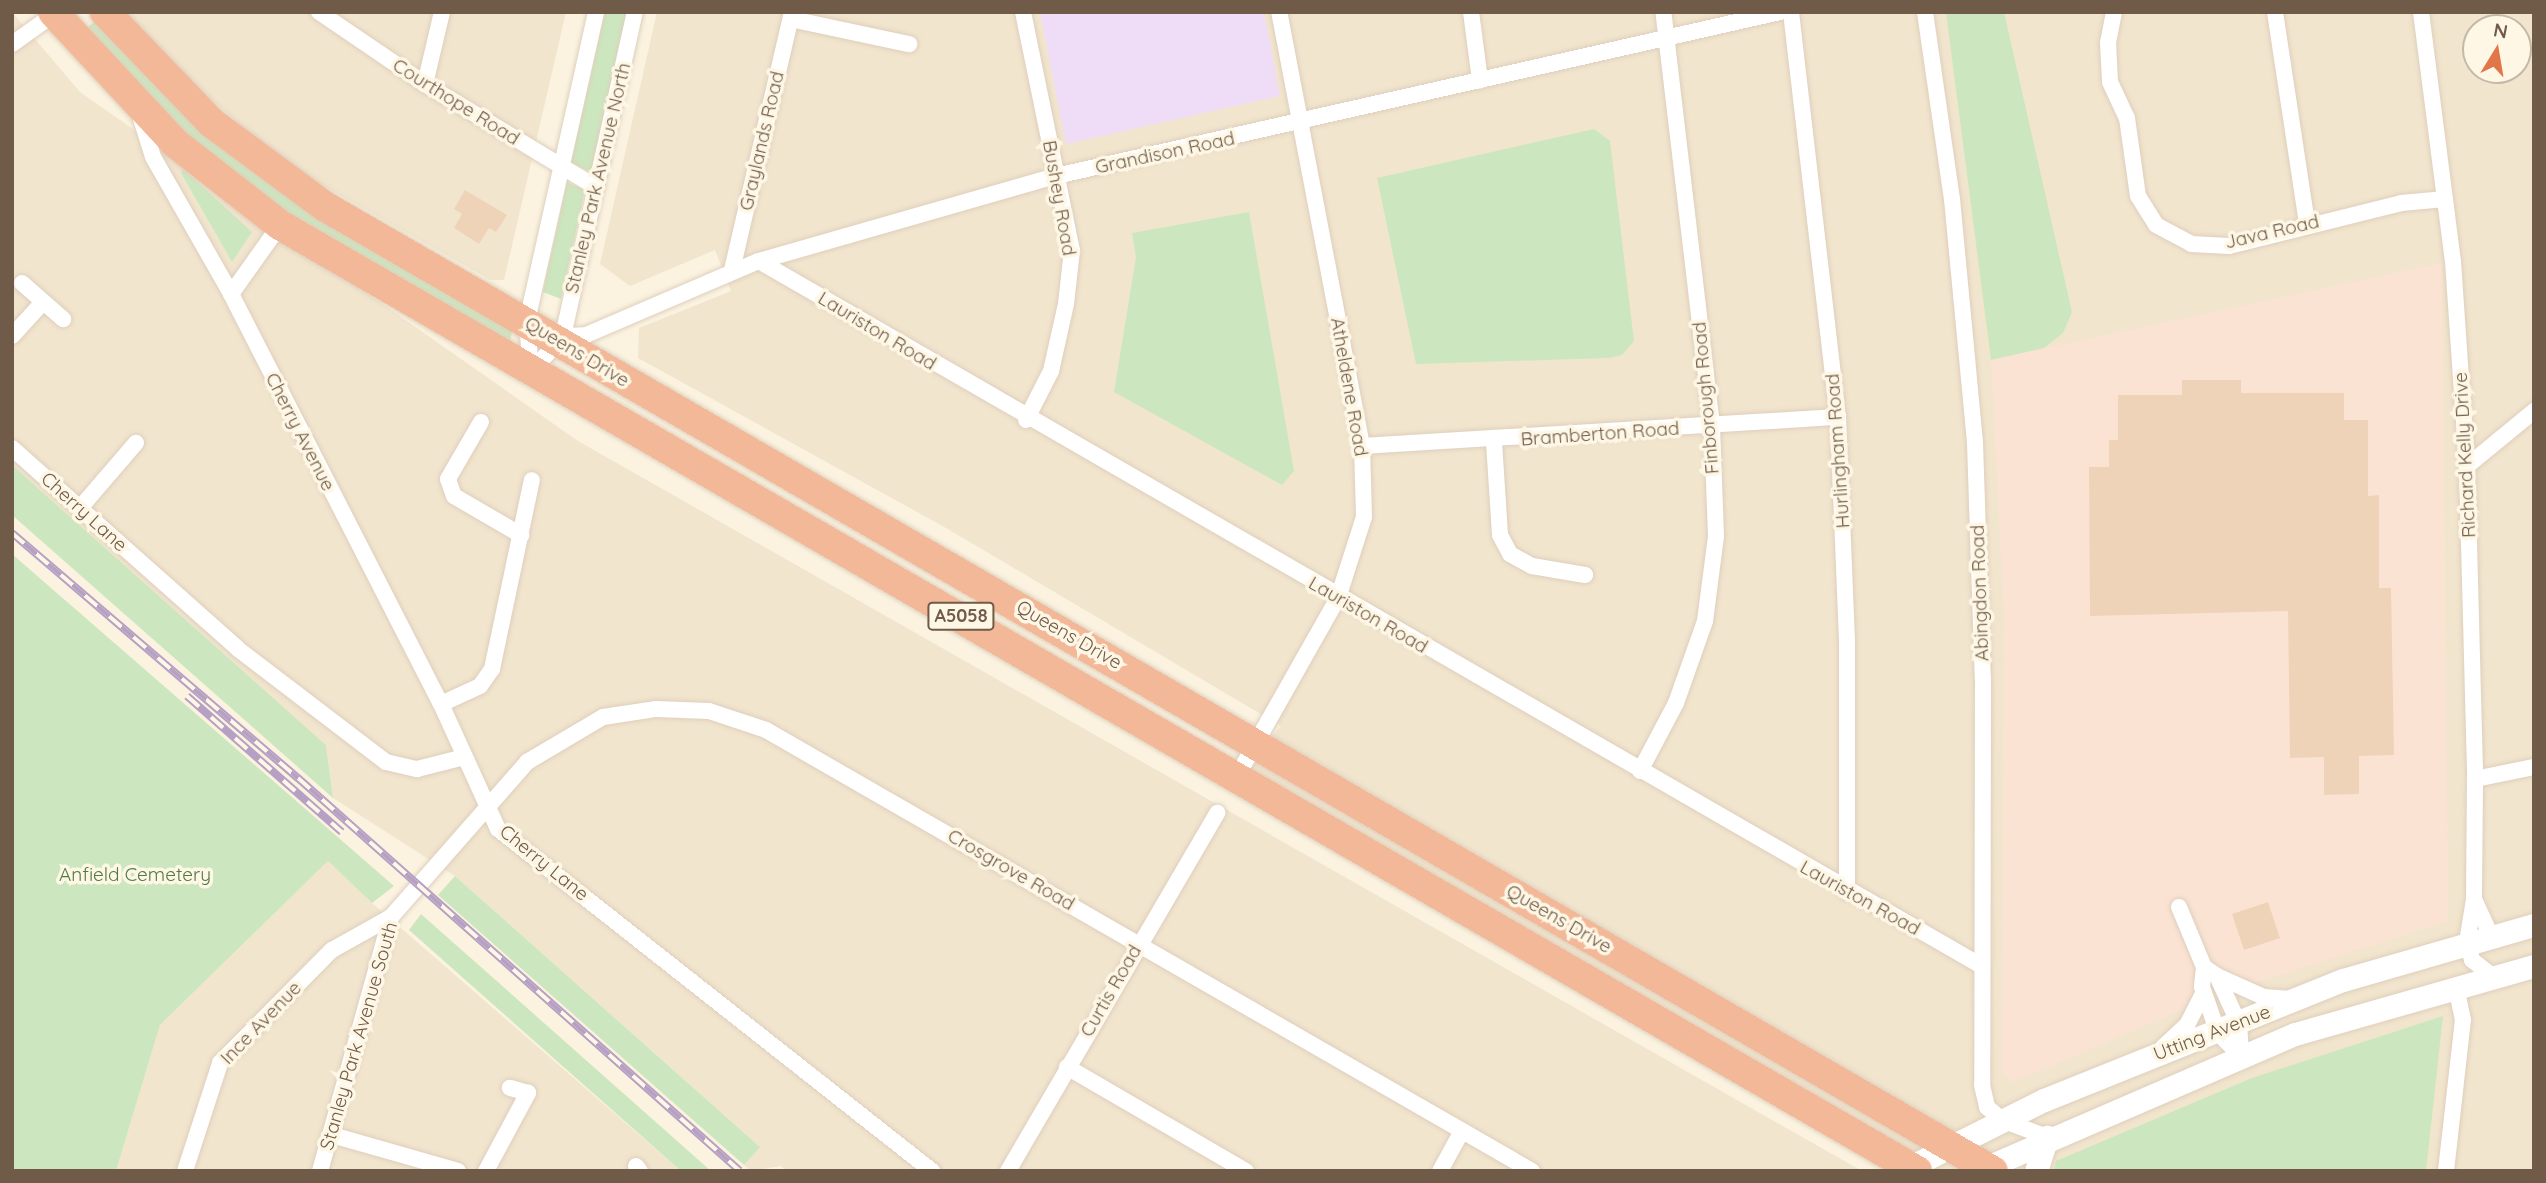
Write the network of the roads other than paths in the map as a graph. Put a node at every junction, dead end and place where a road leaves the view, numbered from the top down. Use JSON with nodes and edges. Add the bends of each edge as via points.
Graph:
{"nodes":[{"id":1,"x":105,"y":12,"type":"edge"},
{"id":2,"x":319,"y":12,"type":"edge"},
{"id":3,"x":442,"y":12,"type":"edge"},
{"id":4,"x":596,"y":12,"type":"edge"},
{"id":5,"x":635,"y":12,"type":"edge"},
{"id":6,"x":1023,"y":12,"type":"edge"},
{"id":7,"x":1279,"y":12,"type":"edge"},
{"id":8,"x":1471,"y":12,"type":"edge"},
{"id":9,"x":1662,"y":12,"type":"edge"},
{"id":10,"x":1780,"y":12,"type":"edge"},
{"id":11,"x":1791,"y":12,"type":"edge"},
{"id":12,"x":1925,"y":12,"type":"edge"},
{"id":13,"x":2114,"y":12,"type":"edge"},
{"id":14,"x":2274,"y":12,"type":"edge"},
{"id":15,"x":2421,"y":12,"type":"edge"},
{"id":16,"x":792,"y":16,"type":"edge"},
{"id":17,"x":64,"y":17,"type":"edge"},
{"id":18,"x":1668,"y":38,"type":"junction"},
{"id":19,"x":12,"y":44,"type":"edge"},
{"id":20,"x":909,"y":44,"type":"dead end"},
{"id":21,"x":1480,"y":80,"type":"junction"},
{"id":22,"x":425,"y":84,"type":"junction"},
{"id":23,"x":138,"y":107,"type":"junction"},
{"id":24,"x":1301,"y":124,"type":"junction"},
{"id":25,"x":561,"y":166,"type":"junction"},
{"id":26,"x":1056,"y":176,"type":"junction"},
{"id":27,"x":596,"y":187,"type":"junction"},
{"id":28,"x":2445,"y":199,"type":"junction"},
{"id":29,"x":2307,"y":224,"type":"junction"},
{"id":30,"x":280,"y":225,"type":"junction"},
{"id":31,"x":759,"y":261,"type":"junction"},
{"id":32,"x":732,"y":270,"type":"junction"},
{"id":33,"x":22,"y":283,"type":"dead end"},
{"id":34,"x":230,"y":293,"type":"junction"},
{"id":35,"x":43,"y":302,"type":"junction"},
{"id":36,"x":63,"y":319,"type":"dead end"},
{"id":37,"x":527,"y":321,"type":"junction"},
{"id":38,"x":12,"y":336,"type":"edge"},
{"id":39,"x":562,"y":340,"type":"junction"},
{"id":40,"x":531,"y":372,"type":"junction"},
{"id":41,"x":2534,"y":411,"type":"edge"},
{"id":42,"x":1838,"y":417,"type":"junction"},
{"id":43,"x":1026,"y":420,"type":"junction"},
{"id":44,"x":481,"y":422,"type":"dead end"},
{"id":45,"x":1712,"y":426,"type":"junction"},
{"id":46,"x":1494,"y":442,"type":"junction"},
{"id":47,"x":136,"y":443,"type":"dead end"},
{"id":48,"x":1362,"y":446,"type":"junction"},
{"id":49,"x":12,"y":448,"type":"edge"},
{"id":50,"x":2468,"y":466,"type":"junction"},
{"id":51,"x":532,"y":480,"type":"dead end"},
{"id":52,"x":80,"y":508,"type":"junction"},
{"id":53,"x":521,"y":535,"type":"junction"},
{"id":54,"x":1585,"y":575,"type":"dead end"},
{"id":55,"x":1338,"y":598,"type":"junction"},
{"id":56,"x":441,"y":704,"type":"junction"},
{"id":57,"x":1255,"y":742,"type":"junction"},
{"id":58,"x":464,"y":757,"type":"junction"},
{"id":59,"x":2534,"y":767,"type":"edge"},
{"id":60,"x":1640,"y":771,"type":"junction"},
{"id":61,"x":1236,"y":778,"type":"junction"},
{"id":62,"x":2475,"y":779,"type":"junction"},
{"id":63,"x":485,"y":809,"type":"junction"},
{"id":64,"x":1217,"y":813,"type":"dead end"},
{"id":65,"x":1847,"y":892,"type":"junction"},
{"id":66,"x":2474,"y":900,"type":"junction"},
{"id":67,"x":2179,"y":907,"type":"dead end"},
{"id":68,"x":391,"y":916,"type":"junction"},
{"id":69,"x":2534,"y":925,"type":"edge"},
{"id":70,"x":2491,"y":936,"type":"junction"},
{"id":71,"x":2467,"y":942,"type":"junction"},
{"id":72,"x":1139,"y":943,"type":"junction"},
{"id":73,"x":1980,"y":965,"type":"junction"},
{"id":74,"x":2534,"y":966,"type":"edge"},
{"id":75,"x":2211,"y":972,"type":"junction"},
{"id":76,"x":2494,"y":977,"type":"junction"},
{"id":77,"x":2456,"y":987,"type":"junction"},
{"id":78,"x":2203,"y":994,"type":"junction"},
{"id":79,"x":2300,"y":998,"type":"junction"},
{"id":80,"x":2228,"y":1029,"type":"junction"},
{"id":81,"x":2153,"y":1055,"type":"junction"},
{"id":82,"x":2241,"y":1056,"type":"junction"},
{"id":83,"x":1067,"y":1067,"type":"junction"},
{"id":84,"x":510,"y":1087,"type":"dead end"},
{"id":85,"x":2002,"y":1120,"type":"junction"},
{"id":86,"x":1462,"y":1131,"type":"junction"},
{"id":87,"x":332,"y":1135,"type":"junction"},
{"id":88,"x":2047,"y":1137,"type":"junction"},
{"id":89,"x":1950,"y":1147,"type":"junction"},
{"id":90,"x":1986,"y":1169,"type":"edge"},
{"id":91,"x":1909,"y":1170,"type":"edge"},
{"id":92,"x":185,"y":1171,"type":"edge"},
{"id":93,"x":320,"y":1171,"type":"edge"},
{"id":94,"x":458,"y":1171,"type":"edge"},
{"id":95,"x":486,"y":1171,"type":"edge"},
{"id":96,"x":932,"y":1171,"type":"edge"},
{"id":97,"x":1008,"y":1171,"type":"edge"},
{"id":98,"x":1246,"y":1171,"type":"edge"},
{"id":99,"x":1440,"y":1171,"type":"edge"},
{"id":100,"x":1532,"y":1171,"type":"edge"},
{"id":101,"x":2036,"y":1171,"type":"edge"},
{"id":102,"x":2446,"y":1171,"type":"edge"}],
"edges":[{"from":1,"to":37,"type":"highway","name":"Queens Drive","number":"A5058","via":[[212,123],[269,169]]},
{"from":2,"to":22,"type":"street","name":"Courthope Road"},
{"from":3,"to":22,"type":"street"},
{"from":4,"to":25,"type":"street","name":"Stanley Park Avenue North"},
{"from":5,"to":27,"type":"street","name":"Stanley Park Avenue North"},
{"from":6,"to":26,"type":"street","name":"Bushey Road"},
{"from":7,"to":24,"type":"street","name":"Atheldene Road"},
{"from":8,"to":21,"type":"street"},
{"from":9,"to":18,"type":"street","name":"Finborough Road"},
{"from":10,"to":18,"type":"street","name":"Grandison Road"},
{"from":11,"to":42,"type":"street","name":"Hurlingham Road"},
{"from":12,"to":73,"type":"street","name":"Abingdon Road","via":[[1952,199],[1975,443],[1983,679]]},
{"from":13,"to":29,"type":"street","name":"Java Road","via":[[2108,42],[2110,82],[2127,118],[2138,196],[2156,225],[2191,244],[2228,246]]},
{"from":14,"to":29,"type":"street"},
{"from":15,"to":28,"type":"street","name":"Richard Kelly Drive"},
{"from":16,"to":20,"type":"street"},
{"from":16,"to":32,"type":"street","name":"Graylands Road"},
{"from":17,"to":19,"type":"street"},
{"from":17,"to":23,"type":"highway","name":"Queens Drive","number":"A5058"},
{"from":18,"to":21,"type":"street","name":"Grandison Road"},
{"from":18,"to":45,"type":"street","name":"Finborough Road"},
{"from":21,"to":24,"type":"street","name":"Grandison Road"},
{"from":22,"to":25,"type":"street","name":"Courthope Road"},
{"from":23,"to":30,"type":"highway","name":"Queens Drive","number":"A5058"},
{"from":23,"to":34,"type":"street","name":"Cherry Avenue","via":[[153,157]]},
{"from":24,"to":26,"type":"street","name":"Grandison Road"},
{"from":24,"to":48,"type":"street","name":"Atheldene Road"},
{"from":25,"to":27,"type":"street","name":"Courthope Road"},
{"from":25,"to":37,"type":"street","name":"Stanley Park Avenue North"},
{"from":26,"to":31,"type":"street","name":"Grandison Road"},
{"from":26,"to":43,"type":"street","name":"Bushey Road","via":[[1072,250],[1066,304],[1051,371]]},
{"from":27,"to":39,"type":"street","name":"Stanley Park Avenue North"},
{"from":28,"to":29,"type":"street","name":"Java Road"},
{"from":28,"to":50,"type":"street","name":"Richard Kelly Drive"},
{"from":30,"to":34,"type":"street"},
{"from":30,"to":40,"type":"highway","name":"Queens Drive","number":"A5058"},
{"from":31,"to":32,"type":"street","name":"Grandison Road"},
{"from":31,"to":43,"type":"street","name":"Lauriston Road"},
{"from":32,"to":39,"type":"street","name":"Grandison Road","via":[[586,335]]},
{"from":33,"to":35,"type":"street"},
{"from":34,"to":56,"type":"street","name":"Cherry Avenue"},
{"from":35,"to":36,"type":"street"},
{"from":35,"to":38,"type":"street"},
{"from":37,"to":39,"type":"highway","name":"Queens Drive","number":"A5058"},
{"from":37,"to":40,"type":"street","name":"Stanley Park Avenue North"},
{"from":39,"to":40,"type":"street"},
{"from":39,"to":57,"type":"highway","name":"Queens Drive","number":"A5058"},
{"from":40,"to":61,"type":"highway","name":"Queens Drive","number":"A5058","via":[[911,586]]},
{"from":41,"to":50,"type":"street"},
{"from":42,"to":45,"type":"street","name":"Bramberton Road"},
{"from":42,"to":65,"type":"street","name":"Hurlingham Road","via":[[1847,640]]},
{"from":43,"to":55,"type":"street","name":"Lauriston Road"},
{"from":44,"to":53,"type":"street","via":[[448,479],[454,496]]},
{"from":45,"to":46,"type":"street","name":"Bramberton Road"},
{"from":45,"to":60,"type":"street","name":"Finborough Road","via":[[1716,537],[1706,621],[1676,703]]},
{"from":46,"to":48,"type":"street","name":"Bramberton Road"},
{"from":46,"to":54,"type":"street","via":[[1500,535],[1510,554],[1532,566]]},
{"from":47,"to":52,"type":"street"},
{"from":48,"to":55,"type":"street","name":"Atheldene Road","via":[[1364,517]]},
{"from":49,"to":52,"type":"street","name":"Cherry Lane"},
{"from":50,"to":62,"type":"street","name":"Richard Kelly Drive"},
{"from":51,"to":53,"type":"street"},
{"from":52,"to":58,"type":"street","name":"Cherry Lane","via":[[239,649],[386,762],[417,769]]},
{"from":53,"to":56,"type":"street","via":[[492,669],[480,686]]},
{"from":55,"to":57,"type":"street","name":"Atheldene Road"},
{"from":55,"to":60,"type":"street","name":"Lauriston Road"},
{"from":56,"to":58,"type":"street","name":"Cherry Avenue"},
{"from":57,"to":61,"type":"street"},
{"from":57,"to":89,"type":"highway","name":"Queens Drive","number":"A5058"},
{"from":58,"to":63,"type":"street","name":"Cherry Lane"},
{"from":59,"to":62,"type":"street"},
{"from":60,"to":65,"type":"street","name":"Lauriston Road"},
{"from":61,"to":91,"type":"highway","name":"Queens Drive","number":"A5058"},
{"from":62,"to":66,"type":"street","name":"Richard Kelly Drive"},
{"from":63,"to":68,"type":"street","name":"Stanley Park Avenue South"},
{"from":63,"to":72,"type":"street","name":"Crosgrove Road","via":[[527,762],[603,717],[656,709],[709,711],[766,730]]},
{"from":63,"to":96,"type":"street","name":"Cherry Lane","via":[[498,829]]},
{"from":64,"to":72,"type":"street","name":"Curtis Road"},
{"from":65,"to":73,"type":"street","name":"Lauriston Road"},
{"from":66,"to":70,"type":"street","name":"Richard Kelly Drive"},
{"from":66,"to":71,"type":"street","name":"Richard Kelly Drive"},
{"from":67,"to":75,"type":"street"},
{"from":68,"to":87,"type":"street","name":"Stanley Park Avenue South"},
{"from":68,"to":92,"type":"street","name":"Ince Avenue","via":[[332,950],[220,1063]]},
{"from":69,"to":70,"type":"street","name":"Utting Avenue"},
{"from":70,"to":71,"type":"street","name":"Utting Avenue"},
{"from":71,"to":76,"type":"street","via":[[2472,960]]},
{"from":71,"to":79,"type":"street","name":"Utting Avenue"},
{"from":72,"to":83,"type":"street","name":"Curtis Road"},
{"from":72,"to":86,"type":"street","name":"Crosgrove Road"},
{"from":73,"to":85,"type":"street","name":"Abingdon Road","via":[[1982,1085],[1987,1107]]},
{"from":74,"to":76,"type":"street","name":"Utting Avenue"},
{"from":75,"to":78,"type":"street"},
{"from":75,"to":79,"type":"street","via":[[2264,997]]},
{"from":75,"to":80,"type":"street"},
{"from":76,"to":77,"type":"street","name":"Utting Avenue"},
{"from":77,"to":82,"type":"street","name":"Utting Avenue","via":[[2361,1012]]},
{"from":77,"to":102,"type":"street","via":[[2463,1020]]},
{"from":78,"to":80,"type":"street"},
{"from":78,"to":81,"type":"street","via":[[2187,1025]]},
{"from":79,"to":80,"type":"street","name":"Utting Avenue"},
{"from":80,"to":81,"type":"street","name":"Utting Avenue"},
{"from":80,"to":82,"type":"street"},
{"from":81,"to":85,"type":"street","name":"Utting Avenue"},
{"from":82,"to":88,"type":"street","name":"Utting Avenue"},
{"from":83,"to":97,"type":"street","name":"Curtis Road"},
{"from":83,"to":98,"type":"street"},
{"from":84,"to":95,"type":"street","via":[[528,1093]]},
{"from":85,"to":88,"type":"street"},
{"from":85,"to":89,"type":"street","name":"Utting Avenue"},
{"from":86,"to":99,"type":"street"},
{"from":86,"to":100,"type":"street","name":"Crosgrove Road"},
{"from":87,"to":93,"type":"street","name":"Stanley Park Avenue South"},
{"from":87,"to":94,"type":"street"},
{"from":88,"to":90,"type":"street","name":"Utting Avenue"},
{"from":88,"to":101,"type":"street"},
{"from":89,"to":90,"type":"highway","name":"Queens Drive","number":"A5058"},
{"from":89,"to":91,"type":"street","name":"Utting Avenue"}]}
